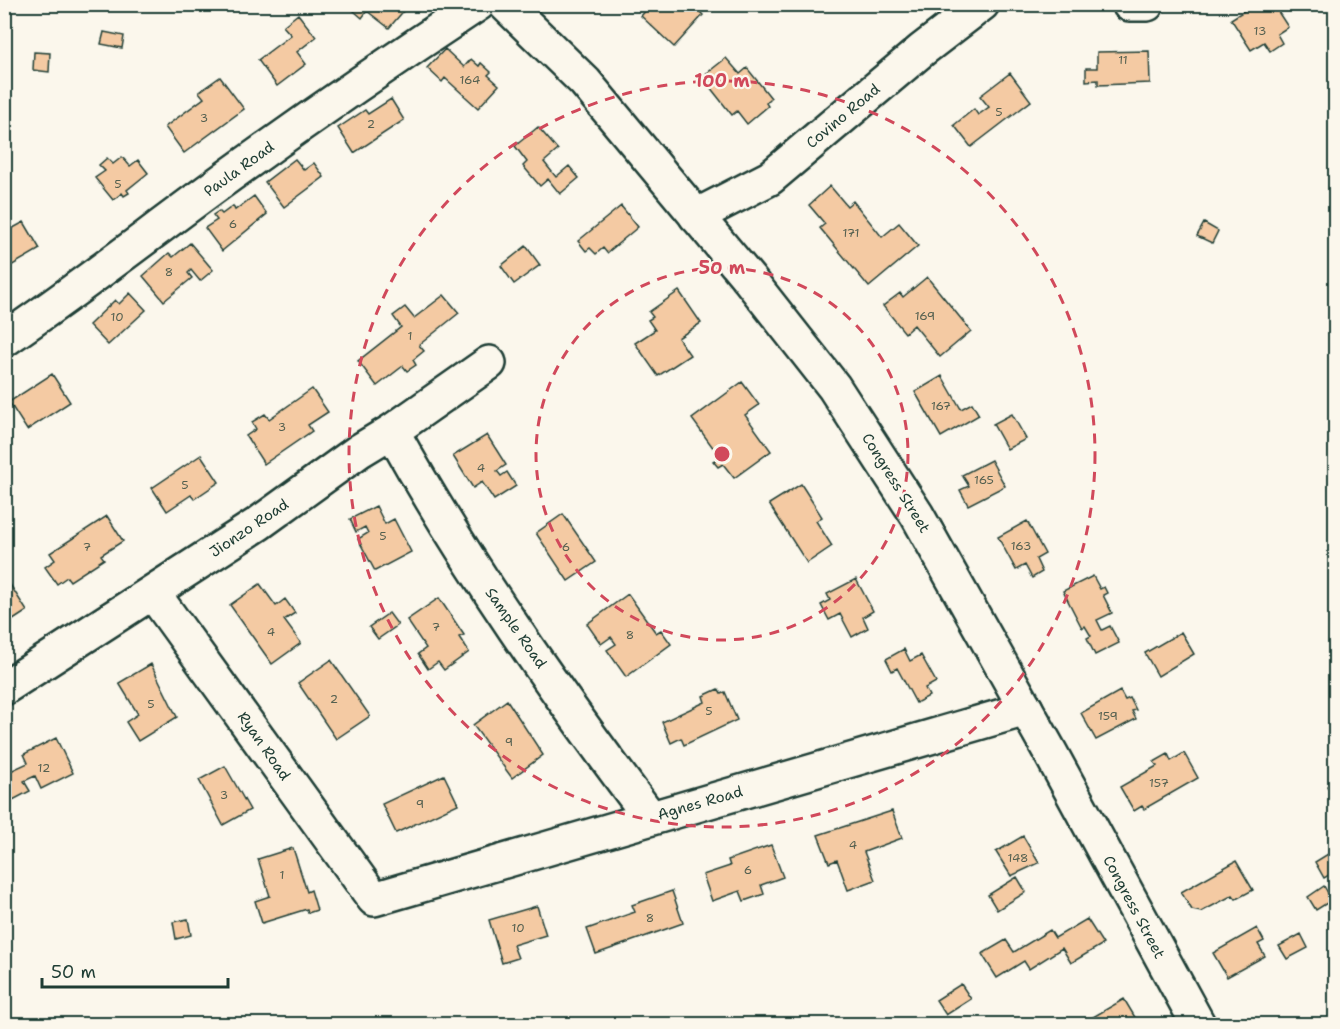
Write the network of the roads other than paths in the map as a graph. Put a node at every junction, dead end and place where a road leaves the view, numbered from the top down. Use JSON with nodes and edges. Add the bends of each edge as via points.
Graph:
{"nodes":[{"id":1,"x":478,"y":4,"type":"edge"},
{"id":2,"x":505,"y":4,"type":"edge"},
{"id":3,"x":982,"y":4,"type":"edge"},
{"id":4,"x":1129,"y":4,"type":"edge"},
{"id":5,"x":1147,"y":4,"type":"edge"},
{"id":6,"x":696,"y":216,"type":"junction"},
{"id":7,"x":4,"y":340,"type":"edge"},
{"id":8,"x":489,"y":363,"type":"dead end"},
{"id":9,"x":392,"y":431,"type":"junction"},
{"id":10,"x":153,"y":593,"type":"junction"},
{"id":11,"x":4,"y":688,"type":"edge"},
{"id":12,"x":1026,"y":709,"type":"junction"},
{"id":13,"x":650,"y":817,"type":"junction"},
{"id":14,"x":374,"y":899,"type":"joint"},
{"id":15,"x":1198,"y":1024,"type":"edge"}],
"edges":[{"from":1,"to":7,"type":"street","name":"Paula Road","via":[[244,165]]},
{"from":2,"to":6,"type":"street","name":"Congress Street","via":[[585,82]]},
{"from":3,"to":6,"type":"street","name":"Covino Road","via":[[770,178]]},
{"from":4,"to":5,"type":"street"},
{"from":6,"to":12,"type":"street","name":"Congress Street","via":[[834,387],[917,515]]},
{"from":8,"to":9,"type":"street","name":"Jionzo Road"},
{"from":9,"to":10,"type":"street","name":"Jionzo Road"},
{"from":9,"to":13,"type":"street","name":"Sample Road","via":[[486,585]]},
{"from":10,"to":11,"type":"street","name":"Jionzo Road"},
{"from":10,"to":14,"type":"street","name":"Ryan Road"},
{"from":12,"to":13,"type":"street","name":"Agnes Road"},
{"from":12,"to":15,"type":"street","name":"Congress Street"},
{"from":13,"to":14,"type":"street","name":"Agnes Road"}]}
